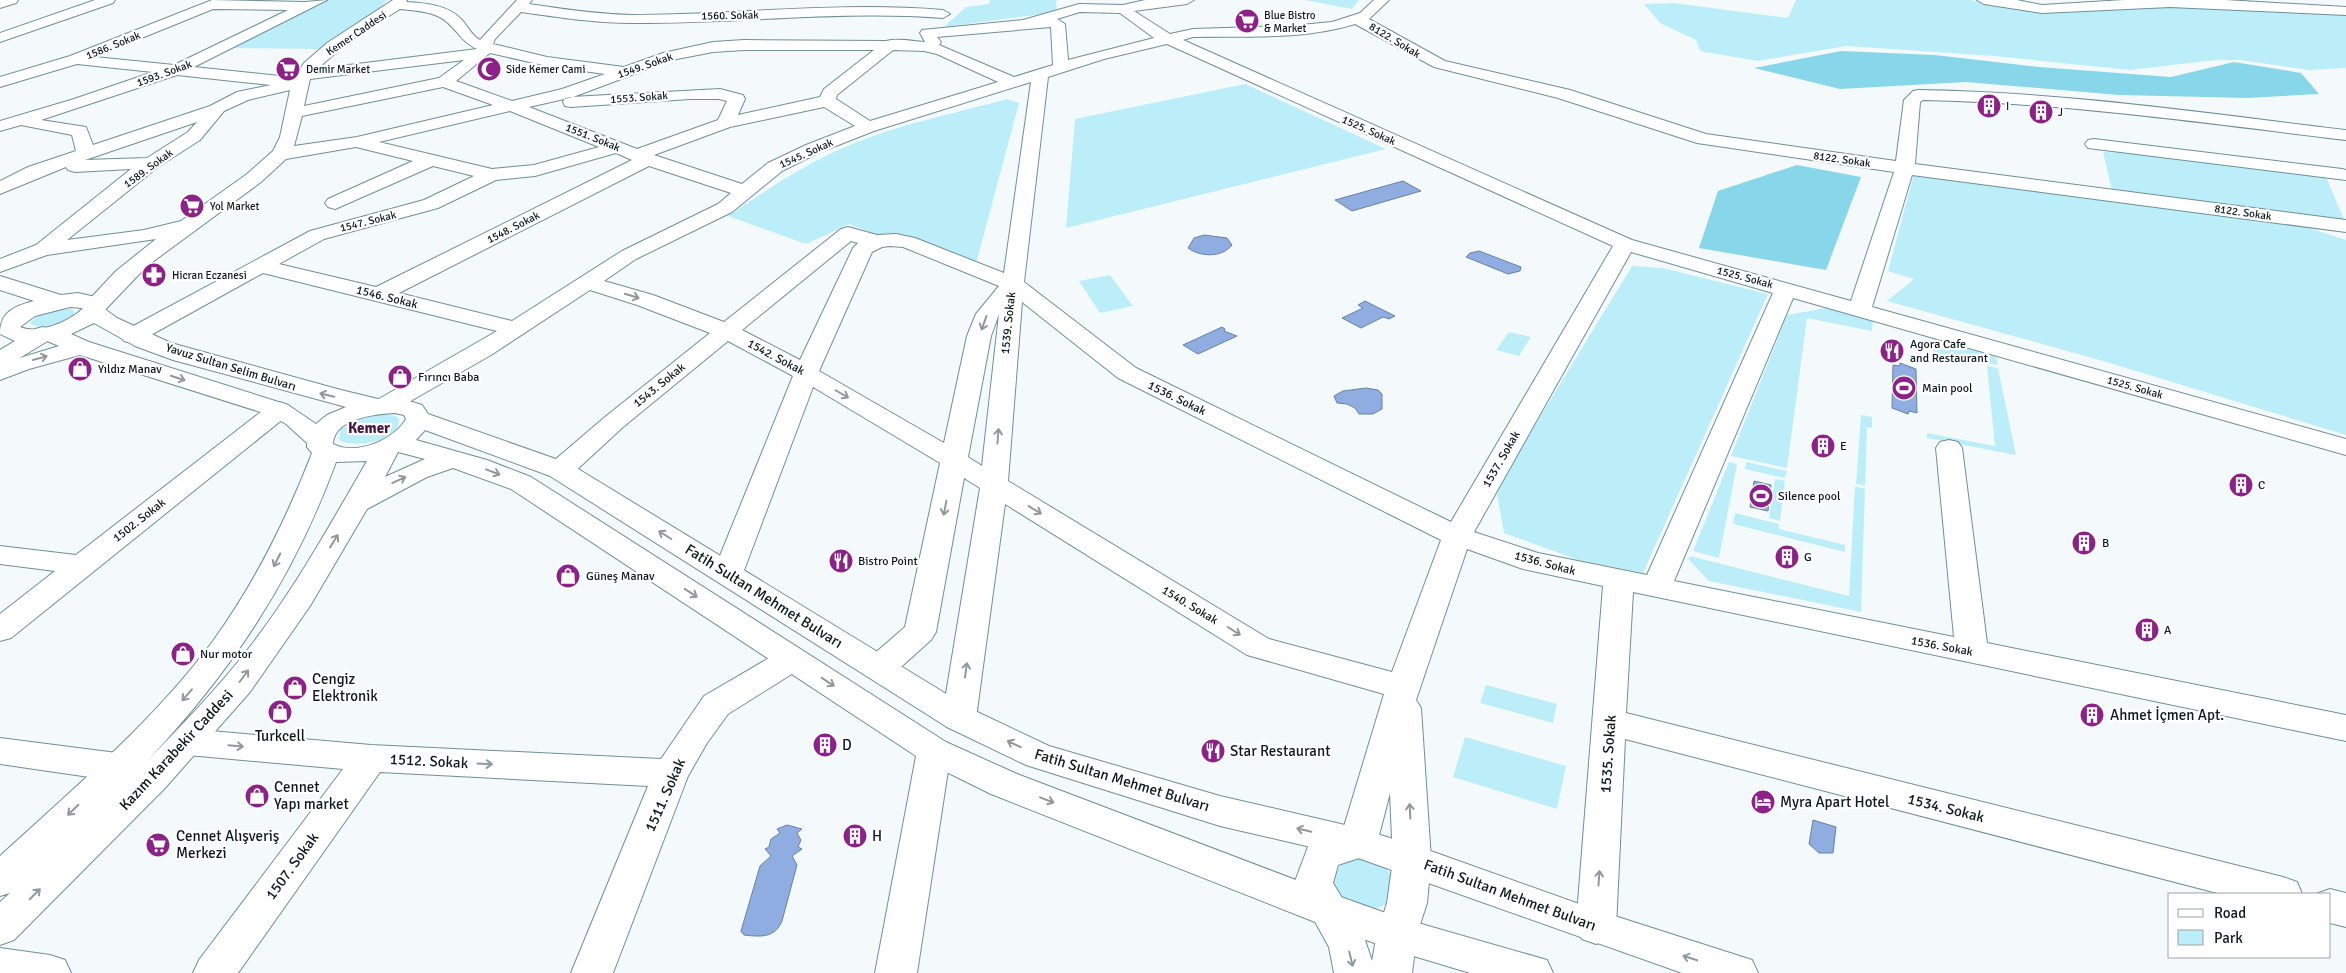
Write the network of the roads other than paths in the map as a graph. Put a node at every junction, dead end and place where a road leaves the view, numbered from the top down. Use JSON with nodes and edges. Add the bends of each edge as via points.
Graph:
{"nodes":[{"id":1,"x":11,"y":0,"type":"edge"},
{"id":2,"x":108,"y":0,"type":"edge"},
{"id":3,"x":676,"y":0,"type":"edge"},
{"id":4,"x":758,"y":0,"type":"edge"},
{"id":5,"x":1187,"y":0,"type":"edge"},
{"id":6,"x":1382,"y":0,"type":"edge"},
{"id":7,"x":1984,"y":0,"type":"edge"},
{"id":8,"x":2340,"y":0,"type":"edge"},
{"id":9,"x":2145,"y":1,"type":"edge"},
{"id":10,"x":219,"y":2,"type":"edge"},
{"id":11,"x":2011,"y":2,"type":"edge"},
{"id":12,"x":2346,"y":2,"type":"edge"},
{"id":13,"x":313,"y":3,"type":"edge"},
{"id":14,"x":398,"y":3,"type":"edge"},
{"id":15,"x":0,"y":4,"type":"edge"},
{"id":16,"x":522,"y":4,"type":"edge"},
{"id":17,"x":956,"y":4,"type":"dead end"},
{"id":18,"x":847,"y":6,"type":"edge"},
{"id":19,"x":1123,"y":8,"type":"junction"},
{"id":20,"x":2346,"y":11,"type":"edge"},
{"id":21,"x":766,"y":14,"type":"junction"},
{"id":22,"x":943,"y":14,"type":"junction"},
{"id":23,"x":679,"y":18,"type":"junction"},
{"id":24,"x":1357,"y":19,"type":"junction"},
{"id":25,"x":1037,"y":22,"type":"junction"},
{"id":26,"x":927,"y":33,"type":"junction"},
{"id":27,"x":0,"y":38,"type":"edge"},
{"id":28,"x":1168,"y":38,"type":"junction"},
{"id":29,"x":763,"y":45,"type":"junction"},
{"id":30,"x":890,"y":45,"type":"junction"},
{"id":31,"x":713,"y":47,"type":"junction"},
{"id":32,"x":484,"y":49,"type":"junction"},
{"id":33,"x":942,"y":50,"type":"junction"},
{"id":34,"x":751,"y":58,"type":"dead end"},
{"id":35,"x":76,"y":60,"type":"junction"},
{"id":36,"x":585,"y":67,"type":"junction"},
{"id":37,"x":178,"y":69,"type":"junction"},
{"id":38,"x":1051,"y":71,"type":"junction"},
{"id":39,"x":625,"y":72,"type":"junction"},
{"id":40,"x":655,"y":73,"type":"junction"},
{"id":41,"x":302,"y":79,"type":"junction"},
{"id":42,"x":0,"y":82,"type":"edge"},
{"id":43,"x":444,"y":82,"type":"junction"},
{"id":44,"x":1012,"y":82,"type":"junction"},
{"id":45,"x":648,"y":97,"type":"junction"},
{"id":46,"x":827,"y":101,"type":"junction"},
{"id":47,"x":513,"y":105,"type":"junction"},
{"id":48,"x":9,"y":108,"type":"edge"},
{"id":49,"x":217,"y":108,"type":"junction"},
{"id":50,"x":293,"y":114,"type":"junction"},
{"id":51,"x":725,"y":123,"type":"junction"},
{"id":52,"x":868,"y":127,"type":"junction"},
{"id":53,"x":2346,"y":136,"type":"edge"},
{"id":54,"x":357,"y":142,"type":"junction"},
{"id":55,"x":2094,"y":144,"type":"dead end"},
{"id":56,"x":86,"y":153,"type":"junction"},
{"id":57,"x":280,"y":154,"type":"junction"},
{"id":58,"x":634,"y":154,"type":"junction"},
{"id":59,"x":2337,"y":160,"type":"edge"},
{"id":60,"x":429,"y":161,"type":"junction"},
{"id":61,"x":152,"y":163,"type":"junction"},
{"id":62,"x":51,"y":166,"type":"junction"},
{"id":63,"x":1905,"y":168,"type":"junction"},
{"id":64,"x":492,"y":175,"type":"junction"},
{"id":65,"x":0,"y":188,"type":"edge"},
{"id":66,"x":535,"y":189,"type":"dead end"},
{"id":67,"x":743,"y":191,"type":"junction"},
{"id":68,"x":566,"y":201,"type":"junction"},
{"id":69,"x":335,"y":203,"type":"dead end"},
{"id":70,"x":189,"y":225,"type":"junction"},
{"id":71,"x":2346,"y":226,"type":"edge"},
{"id":72,"x":874,"y":241,"type":"junction"},
{"id":73,"x":1624,"y":244,"type":"junction"},
{"id":74,"x":43,"y":249,"type":"junction"},
{"id":75,"x":0,"y":266,"type":"edge"},
{"id":76,"x":260,"y":266,"type":"junction"},
{"id":77,"x":585,"y":282,"type":"junction"},
{"id":78,"x":0,"y":283,"type":"edge"},
{"id":79,"x":1012,"y":284,"type":"junction"},
{"id":80,"x":1786,"y":288,"type":"junction"},
{"id":81,"x":378,"y":295,"type":"junction"},
{"id":82,"x":63,"y":301,"type":"junction"},
{"id":83,"x":94,"y":309,"type":"junction"},
{"id":84,"x":1860,"y":309,"type":"junction"},
{"id":85,"x":4,"y":327,"type":"edge"},
{"id":86,"x":514,"y":328,"type":"junction"},
{"id":87,"x":726,"y":331,"type":"junction"},
{"id":88,"x":46,"y":333,"type":"junction"},
{"id":89,"x":132,"y":336,"type":"junction"},
{"id":90,"x":81,"y":347,"type":"junction"},
{"id":91,"x":483,"y":350,"type":"junction"},
{"id":92,"x":0,"y":360,"type":"edge"},
{"id":93,"x":0,"y":373,"type":"edge"},
{"id":94,"x":806,"y":373,"type":"junction"},
{"id":95,"x":380,"y":406,"type":"junction"},
{"id":96,"x":279,"y":410,"type":"junction"},
{"id":97,"x":405,"y":431,"type":"junction"},
{"id":98,"x":322,"y":446,"type":"junction"},
{"id":99,"x":2346,"y":447,"type":"edge"},
{"id":100,"x":1949,"y":448,"type":"dead end"},
{"id":101,"x":452,"y":459,"type":"junction"},
{"id":102,"x":954,"y":460,"type":"junction"},
{"id":103,"x":560,"y":470,"type":"junction"},
{"id":104,"x":994,"y":485,"type":"junction"},
{"id":105,"x":357,"y":503,"type":"junction"},
{"id":106,"x":1457,"y":536,"type":"junction"},
{"id":107,"x":0,"y":555,"type":"edge"},
{"id":108,"x":82,"y":565,"type":"junction"},
{"id":109,"x":728,"y":573,"type":"junction"},
{"id":110,"x":1618,"y":581,"type":"junction"},
{"id":111,"x":1656,"y":588,"type":"junction"},
{"id":112,"x":0,"y":630,"type":"edge"},
{"id":113,"x":1972,"y":652,"type":"junction"},
{"id":114,"x":792,"y":659,"type":"junction"},
{"id":115,"x":878,"y":668,"type":"junction"},
{"id":116,"x":1403,"y":687,"type":"junction"},
{"id":117,"x":959,"y":718,"type":"junction"},
{"id":118,"x":1610,"y":722,"type":"junction"},
{"id":119,"x":2346,"y":728,"type":"edge"},
{"id":120,"x":188,"y":742,"type":"junction"},
{"id":121,"x":0,"y":751,"type":"edge"},
{"id":122,"x":934,"y":751,"type":"junction"},
{"id":123,"x":371,"y":758,"type":"junction"},
{"id":124,"x":117,"y":767,"type":"junction"},
{"id":125,"x":672,"y":773,"type":"junction"},
{"id":126,"x":1358,"y":843,"type":"junction"},
{"id":127,"x":1412,"y":860,"type":"junction"},
{"id":128,"x":0,"y":880,"type":"edge"},
{"id":129,"x":2279,"y":893,"type":"edge"},
{"id":130,"x":2331,"y":906,"type":"edge"},
{"id":131,"x":1329,"y":910,"type":"junction"},
{"id":132,"x":2346,"y":910,"type":"edge"},
{"id":133,"x":1596,"y":927,"type":"junction"},
{"id":134,"x":0,"y":928,"type":"edge"},
{"id":135,"x":1397,"y":934,"type":"junction"},
{"id":136,"x":0,"y":966,"type":"edge"},
{"id":137,"x":50,"y":973,"type":"edge"},
{"id":138,"x":214,"y":973,"type":"edge"},
{"id":139,"x":592,"y":973,"type":"edge"},
{"id":140,"x":896,"y":973,"type":"edge"},
{"id":141,"x":1355,"y":973,"type":"edge"},
{"id":142,"x":1390,"y":973,"type":"edge"},
{"id":143,"x":1532,"y":973,"type":"edge"},
{"id":144,"x":1737,"y":973,"type":"edge"}],
"edges":[{"from":1,"to":15,"type":"street"},
{"from":2,"to":27,"type":"street"},
{"from":3,"to":23,"type":"street"},
{"from":4,"to":21,"type":"street"},
{"from":5,"to":19,"type":"street"},
{"from":6,"to":24,"type":"street"},
{"from":7,"to":11,"type":"street"},
{"from":8,"to":12,"type":"street"},
{"from":9,"to":11,"type":"street","via":[[2042,9]]},
{"from":9,"to":20,"type":"street"},
{"from":10,"to":13,"type":"street"},
{"from":10,"to":35,"type":"street","name":"1586. Sokak"},
{"from":13,"to":37,"type":"street","name":"1593. Sokak"},
{"from":14,"to":32,"type":"street","via":[[439,10]]},
{"from":14,"to":41,"type":"street","name":"Kemer Caddesi","via":[[333,46]]},
{"from":16,"to":23,"type":"street","name":"1560. Sokak","via":[[606,18]]},
{"from":16,"to":32,"type":"street","via":[[488,38]]},
{"from":17,"to":22,"type":"street"},
{"from":18,"to":21,"type":"street","name":"1560. Sokak"},
{"from":18,"to":22,"type":"street","name":"1560. Sokak"},
{"from":19,"to":25,"type":"street","via":[[1079,8]]},
{"from":19,"to":28,"type":"street","name":"1525. Sokak","via":[[1155,33]]},
{"from":21,"to":23,"type":"street","name":"1560. Sokak"},
{"from":22,"to":26,"type":"street","via":[[927,27]]},
{"from":23,"to":31,"type":"street"},
{"from":24,"to":28,"type":"street","name":"1545. Sokak","via":[[1310,29],[1219,31]]},
{"from":24,"to":63,"type":"street","name":"8122. Sokak","via":[[1381,30],[1421,57],[1440,64],[1564,94],[1703,138]]},
{"from":25,"to":26,"type":"street"},
{"from":25,"to":38,"type":"street","via":[[1058,24]]},
{"from":26,"to":30,"type":"street"},
{"from":26,"to":33,"type":"street"},
{"from":28,"to":38,"type":"street","name":"1545. Sokak"},
{"from":28,"to":73,"type":"street","name":"1525. Sokak"},
{"from":29,"to":30,"type":"street","name":"1549. Sokak"},
{"from":29,"to":31,"type":"street","name":"1549. Sokak"},
{"from":29,"to":34,"type":"street"},
{"from":30,"to":33,"type":"street","name":"1549. Sokak"},
{"from":30,"to":46,"type":"street","via":[[830,93]]},
{"from":31,"to":40,"type":"street","name":"1549. Sokak","via":[[668,56]]},
{"from":32,"to":36,"type":"street"},
{"from":32,"to":41,"type":"street"},
{"from":32,"to":43,"type":"street"},
{"from":33,"to":44,"type":"street","name":"1549. Sokak"},
{"from":35,"to":37,"type":"street"},
{"from":35,"to":42,"type":"street","name":"1586. Sokak"},
{"from":36,"to":39,"type":"street"},
{"from":36,"to":40,"type":"street","via":[[614,62]]},
{"from":37,"to":41,"type":"street"},
{"from":37,"to":48,"type":"street","name":"1593. Sokak","via":[[35,115]]},
{"from":38,"to":44,"type":"street","name":"1545. Sokak"},
{"from":38,"to":79,"type":"street"},
{"from":39,"to":40,"type":"street","name":"1549. Sokak"},
{"from":39,"to":47,"type":"street","name":"1549. Sokak","via":[[566,93]]},
{"from":40,"to":45,"type":"street","via":[[657,89]]},
{"from":41,"to":49,"type":"street","name":"1589. Sokak","via":[[243,96]]},
{"from":41,"to":50,"type":"street"},
{"from":43,"to":47,"type":"street","name":"1551. Sokak"},
{"from":43,"to":50,"type":"street"},
{"from":44,"to":52,"type":"street","name":"1545. Sokak"},
{"from":45,"to":47,"type":"street","name":"1553. Sokak"},
{"from":45,"to":51,"type":"street","name":"1553. Sokak","via":[[720,94],[736,99]]},
{"from":46,"to":51,"type":"street"},
{"from":46,"to":52,"type":"street"},
{"from":47,"to":54,"type":"street","name":"1549. Sokak"},
{"from":47,"to":58,"type":"street","name":"1551. Sokak"},
{"from":48,"to":56,"type":"street","via":[[80,131]]},
{"from":49,"to":56,"type":"street"},
{"from":49,"to":61,"type":"street","name":"1589. Sokak","via":[[194,136]]},
{"from":50,"to":57,"type":"street","via":[[291,132]]},
{"from":51,"to":58,"type":"street"},
{"from":52,"to":67,"type":"street","name":"1545. Sokak","via":[[775,167]]},
{"from":53,"to":59,"type":"street"},
{"from":54,"to":57,"type":"street","name":"1549. Sokak"},
{"from":54,"to":60,"type":"street"},
{"from":55,"to":59,"type":"street"},
{"from":56,"to":62,"type":"street"},
{"from":57,"to":70,"type":"street"},
{"from":58,"to":64,"type":"street","name":"1547. Sokak"},
{"from":58,"to":67,"type":"street","name":"1551. Sokak"},
{"from":58,"to":68,"type":"street","name":"1548. Sokak"},
{"from":59,"to":63,"type":"street","via":[[2072,102],[1919,95],[1912,100]]},
{"from":60,"to":64,"type":"street"},
{"from":60,"to":69,"type":"street"},
{"from":61,"to":62,"type":"street"},
{"from":61,"to":74,"type":"street","name":"1589. Sokak"},
{"from":62,"to":65,"type":"street"},
{"from":63,"to":71,"type":"street","name":"8122. Sokak"},
{"from":63,"to":84,"type":"street"},
{"from":64,"to":76,"type":"street","name":"1547. Sokak","via":[[431,204],[317,235]]},
{"from":66,"to":68,"type":"street"},
{"from":67,"to":77,"type":"street","name":"1545. Sokak","via":[[725,208],[629,255]]},
{"from":68,"to":81,"type":"street","name":"1548. Sokak"},
{"from":70,"to":74,"type":"street","via":[[144,236]]},
{"from":70,"to":82,"type":"street"},
{"from":70,"to":83,"type":"street","via":[[131,269]]},
{"from":72,"to":79,"type":"street","name":"1536. Sokak","via":[[908,242]]},
{"from":72,"to":87,"type":"street","name":"1543. Sokak","via":[[848,233]]},
{"from":72,"to":94,"type":"street","via":[[864,248],[855,265]]},
{"from":73,"to":80,"type":"street","name":"1525. Sokak"},
{"from":73,"to":106,"type":"street","name":"1537. Sokak"},
{"from":74,"to":75,"type":"street","name":"1589. Sokak"},
{"from":76,"to":81,"type":"street","name":"1546. Sokak"},
{"from":76,"to":89,"type":"street","name":"1547. Sokak"},
{"from":77,"to":86,"type":"street","name":"1545. Sokak"},
{"from":77,"to":87,"type":"street","name":"1542. Sokak","one_way":true,"via":[[645,300]]},
{"from":78,"to":82,"type":"street"},
{"from":79,"to":102,"type":"street","name":"1539. Sokak","one_way":true,"via":[[987,314],[979,336]]},
{"from":104,"to":79,"type":"street","name":"1539. Sokak","one_way":true},
{"from":79,"to":106,"type":"street","name":"1536. Sokak","via":[[1127,373]]},
{"from":80,"to":84,"type":"street","name":"1525. Sokak"},
{"from":80,"to":111,"type":"street"},
{"from":81,"to":86,"type":"street","name":"1546. Sokak"},
{"from":82,"to":83,"type":"street","name":"Yavuz Sultan Selim Bulvarı","via":[[86,301]]},
{"from":82,"to":85,"type":"street","via":[[31,310]]},
{"from":83,"to":88,"type":"street","via":[[80,322]]},
{"from":83,"to":89,"type":"street","name":"Yavuz Sultan Selim Bulvarı","via":[[113,326]]},
{"from":84,"to":99,"type":"street","name":"1525. Sokak"},
{"from":85,"to":88,"type":"street","via":[[18,335]]},
{"from":86,"to":91,"type":"street","name":"1545. Sokak"},
{"from":87,"to":94,"type":"street","name":"1542. Sokak"},
{"from":87,"to":103,"type":"street","name":"1543. Sokak"},
{"from":88,"to":90,"type":"street","name":"Yavuz Sultan Selim Bulvarı"},
{"from":88,"to":92,"type":"street"},
{"from":95,"to":89,"type":"street","name":"Yavuz Sultan Selim Bulvarı","one_way":true,"via":[[319,394],[217,365]]},
{"from":93,"to":90,"type":"street","one_way":true},
{"from":90,"to":96,"type":"street","name":"Yavuz Sultan Selim Bulvarı","one_way":true},
{"from":91,"to":95,"type":"street"},
{"from":91,"to":97,"type":"street","name":"Kazım Karabekir Caddesi","via":[[436,387]]},
{"from":94,"to":102,"type":"street","name":"1542. Sokak","one_way":true},
{"from":94,"to":109,"type":"street"},
{"from":95,"to":97,"type":"street","name":"Yavuz Sultan Selim Bulvarı","via":[[406,407]]},
{"from":95,"to":98,"type":"street","via":[[359,410],[337,420],[322,432]]},
{"from":96,"to":98,"type":"street","name":"Yavuz Sultan Selim Bulvarı","via":[[295,419]]},
{"from":96,"to":108,"type":"street","name":"1502. Sokak"},
{"from":97,"to":98,"type":"street","via":[[360,455],[335,455]]},
{"from":97,"to":101,"type":"street"},
{"from":97,"to":103,"type":"street","name":"Fatih Sultan Mehmet Bulvarı"},
{"from":97,"to":105,"type":"street","name":"Kazım Karabekir Caddesi"},
{"from":98,"to":124,"type":"street","one_way":true,"via":[[316,480],[263,587],[233,636],[172,713]]},
{"from":100,"to":113,"type":"street"},
{"from":105,"to":101,"type":"street","one_way":true,"via":[[409,475]]},
{"from":101,"to":114,"type":"street","one_way":true,"via":[[521,483]]},
{"from":102,"to":104,"type":"street","name":"1542. Sokak"},
{"from":102,"to":115,"type":"street","name":"1539. Sokak","one_way":true,"via":[[920,632]]},
{"from":109,"to":103,"type":"street","name":"Fatih Sultan Mehmet Bulvarı","one_way":true},
{"from":104,"to":116,"type":"street","name":"1540. Sokak","one_way":true,"via":[[1258,647]]},
{"from":117,"to":104,"type":"street","name":"1539. Sokak","one_way":true},
{"from":120,"to":105,"type":"street","name":"Kazım Karabekir Caddesi","one_way":true,"via":[[239,683],[283,624]]},
{"from":106,"to":110,"type":"street","name":"1536. Sokak","via":[[1533,562]]},
{"from":106,"to":116,"type":"street","name":"1537. Sokak"},
{"from":107,"to":108,"type":"street"},
{"from":108,"to":112,"type":"street","name":"1502. Sokak"},
{"from":109,"to":115,"type":"street","name":"Fatih Sultan Mehmet Bulvarı"},
{"from":110,"to":111,"type":"street","name":"1536. Sokak"},
{"from":110,"to":118,"type":"street","name":"1535. Sokak"},
{"from":111,"to":113,"type":"street","name":"1536. Sokak"},
{"from":113,"to":119,"type":"street","name":"1536. Sokak"},
{"from":114,"to":122,"type":"street","one_way":true},
{"from":114,"to":125,"type":"street","name":"1511. Sokak","via":[[716,705]]},
{"from":115,"to":117,"type":"street","name":"Fatih Sultan Mehmet Bulvarı"},
{"from":116,"to":126,"type":"street","name":"1537. Sokak"},
{"from":127,"to":116,"type":"street","name":"1537. Sokak","one_way":true},
{"from":126,"to":117,"type":"street","name":"Fatih Sultan Mehmet Bulvarı","one_way":true,"via":[[1220,811],[1048,758]]},
{"from":118,"to":129,"type":"street","name":"1534. Sokak"},
{"from":133,"to":118,"type":"street","name":"1535. Sokak","one_way":true},
{"from":120,"to":123,"type":"street","name":"1512. Sokak","one_way":true},
{"from":134,"to":120,"type":"street","name":"Kazım Karabekir Caddesi","one_way":true},
{"from":121,"to":124,"type":"street"},
{"from":122,"to":131,"type":"street","one_way":true,"via":[[1004,784]]},
{"from":122,"to":140,"type":"street"},
{"from":123,"to":125,"type":"street","name":"1512. Sokak","one_way":true},
{"from":123,"to":138,"type":"street","name":"1507. Sokak"},
{"from":124,"to":128,"type":"street","one_way":true},
{"from":125,"to":139,"type":"street","name":"1511. Sokak"},
{"from":126,"to":127,"type":"street","name":"Fatih Sultan Mehmet Bulvarı"},
{"from":126,"to":131,"type":"street","via":[[1322,855],[1313,884]]},
{"from":127,"to":133,"type":"street","name":"Fatih Sultan Mehmet Bulvarı"},
{"from":127,"to":135,"type":"street","name":"1537. Sokak","via":[[1407,903]]},
{"from":130,"to":132,"type":"street"},
{"from":131,"to":135,"type":"street"},
{"from":131,"to":141,"type":"street","one_way":true,"via":[[1348,944]]},
{"from":144,"to":133,"type":"street","name":"Fatih Sultan Mehmet Bulvarı","one_way":true},
{"from":135,"to":142,"type":"street","name":"1537. Sokak"},
{"from":135,"to":143,"type":"street"},
{"from":136,"to":137,"type":"street"}]}
